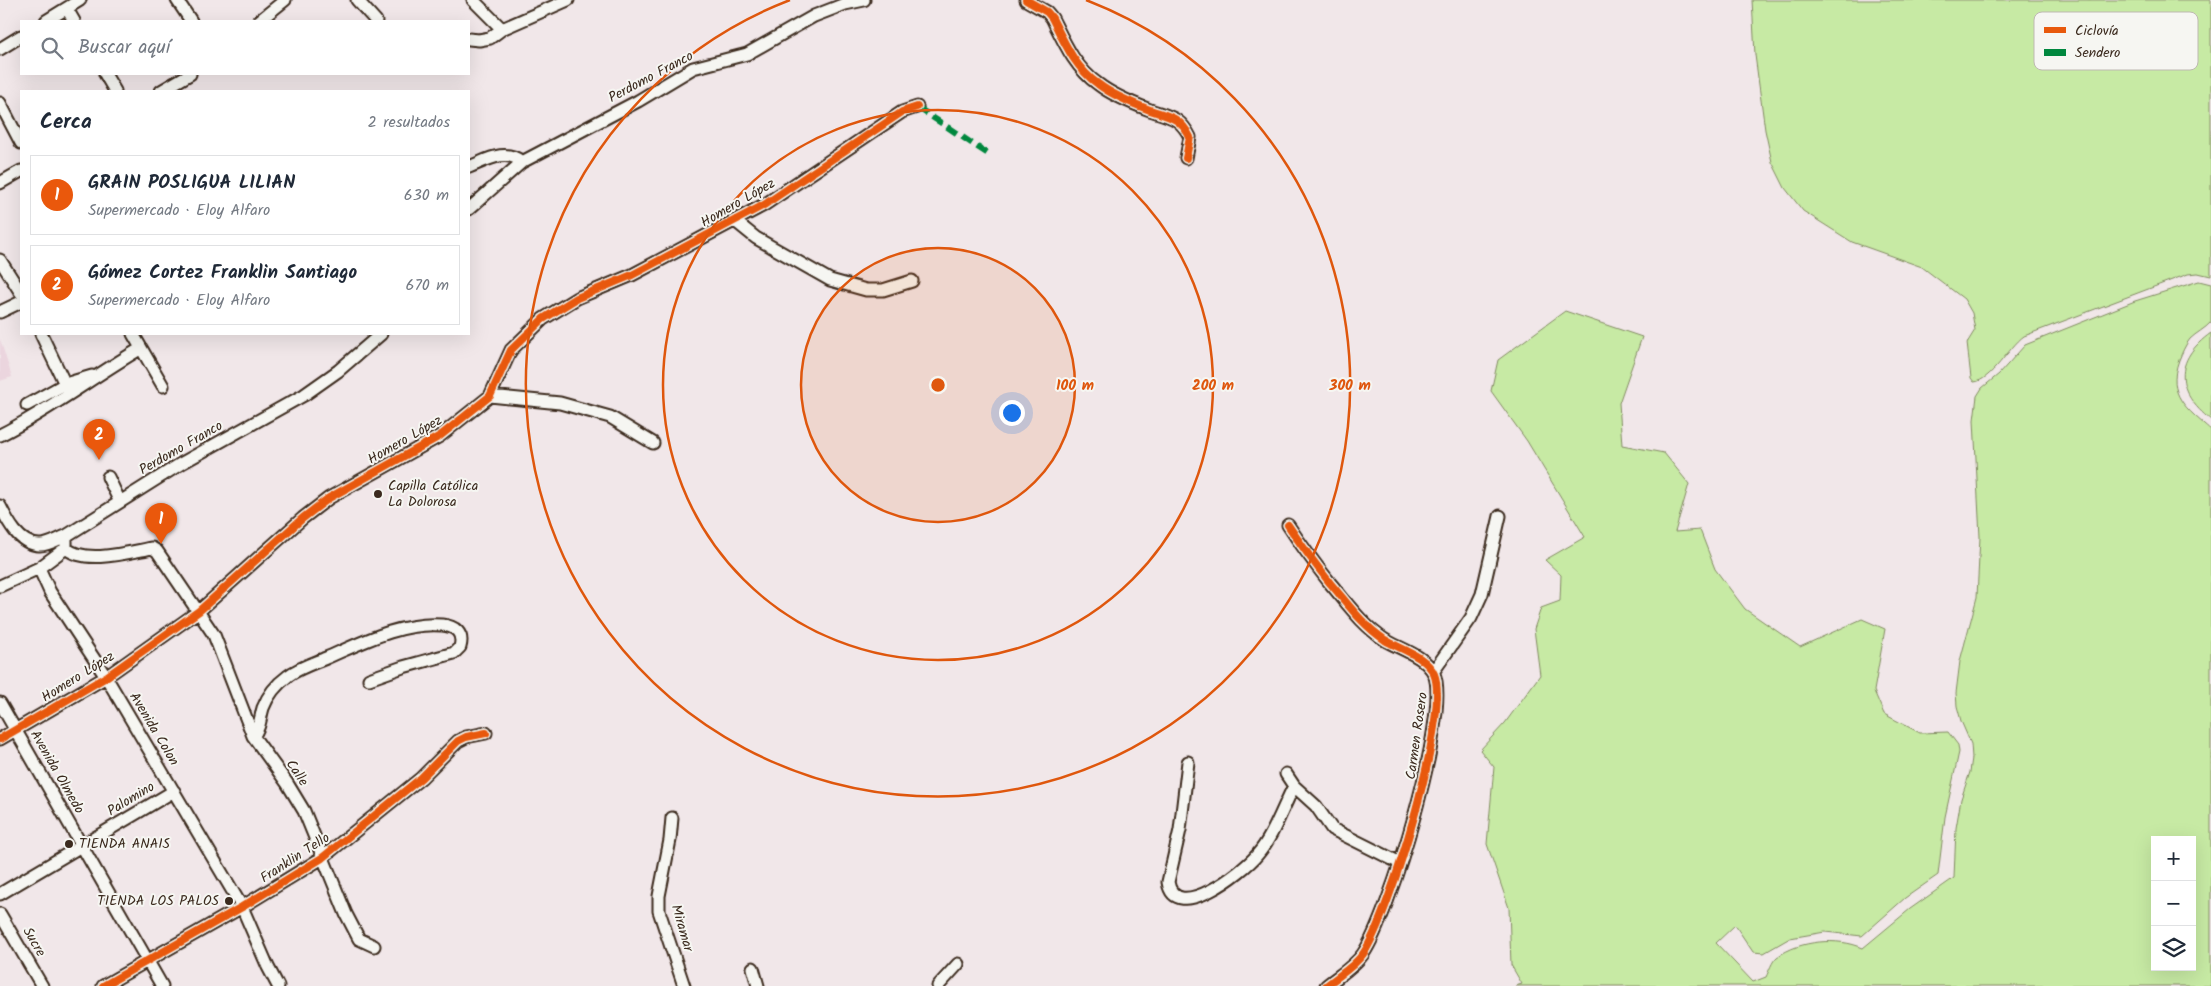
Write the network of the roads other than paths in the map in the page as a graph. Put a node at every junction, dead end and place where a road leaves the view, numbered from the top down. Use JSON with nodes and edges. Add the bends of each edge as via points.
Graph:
{"nodes":[{"id":1,"x":80,"y":0,"type":"edge"},
{"id":2,"x":177,"y":0,"type":"edge"},
{"id":3,"x":285,"y":0,"type":"edge"},
{"id":4,"x":357,"y":0,"type":"edge"},
{"id":5,"x":473,"y":0,"type":"edge"},
{"id":6,"x":568,"y":0,"type":"edge"},
{"id":7,"x":863,"y":0,"type":"edge"},
{"id":8,"x":1026,"y":0,"type":"edge"},
{"id":9,"x":67,"y":9,"type":"junction"},
{"id":10,"x":48,"y":20,"type":"edge"},
{"id":11,"x":73,"y":20,"type":"edge"},
{"id":12,"x":190,"y":20,"type":"edge"},
{"id":13,"x":260,"y":20,"type":"edge"},
{"id":14,"x":375,"y":20,"type":"edge"},
{"id":15,"x":502,"y":29,"type":"junction"},
{"id":16,"x":20,"y":37,"type":"edge"},
{"id":17,"x":470,"y":39,"type":"edge"},
{"id":18,"x":0,"y":49,"type":"edge"},
{"id":19,"x":106,"y":75,"type":"edge"},
{"id":20,"x":188,"y":75,"type":"edge"},
{"id":21,"x":114,"y":90,"type":"edge"},
{"id":22,"x":163,"y":90,"type":"edge"},
{"id":23,"x":0,"y":103,"type":"edge"},
{"id":24,"x":917,"y":108,"type":"dead end"},
{"id":25,"x":20,"y":141,"type":"edge"},
{"id":26,"x":1186,"y":158,"type":"dead end"},
{"id":27,"x":522,"y":162,"type":"junction"},
{"id":28,"x":470,"y":167,"type":"edge"},
{"id":29,"x":20,"y":172,"type":"edge"},
{"id":30,"x":0,"y":183,"type":"edge"},
{"id":31,"x":470,"y":208,"type":"edge"},
{"id":32,"x":735,"y":220,"type":"junction"},
{"id":33,"x":0,"y":260,"type":"edge"},
{"id":34,"x":912,"y":281,"type":"dead end"},
{"id":35,"x":20,"y":291,"type":"edge"},
{"id":36,"x":20,"y":302,"type":"edge"},
{"id":37,"x":0,"y":312,"type":"edge"},
{"id":38,"x":42,"y":335,"type":"edge"},
{"id":39,"x":133,"y":335,"type":"edge"},
{"id":40,"x":380,"y":335,"type":"edge"},
{"id":41,"x":140,"y":349,"type":"junction"},
{"id":42,"x":96,"y":374,"type":"junction"},
{"id":43,"x":65,"y":384,"type":"junction"},
{"id":44,"x":163,"y":386,"type":"dead end"},
{"id":45,"x":490,"y":396,"type":"junction"},
{"id":46,"x":28,"y":406,"type":"dead end"},
{"id":47,"x":0,"y":435,"type":"edge"},
{"id":48,"x":653,"y":443,"type":"dead end"},
{"id":49,"x":108,"y":477,"type":"dead end"},
{"id":50,"x":120,"y":502,"type":"junction"},
{"id":51,"x":0,"y":506,"type":"edge"},
{"id":52,"x":1500,"y":516,"type":"dead end"},
{"id":53,"x":1288,"y":525,"type":"dead end"},
{"id":54,"x":66,"y":542,"type":"junction"},
{"id":55,"x":39,"y":568,"type":"junction"},
{"id":56,"x":0,"y":586,"type":"edge"},
{"id":57,"x":199,"y":611,"type":"junction"},
{"id":58,"x":1433,"y":672,"type":"junction"},
{"id":59,"x":106,"y":677,"type":"junction"},
{"id":60,"x":370,"y":679,"type":"dead end"},
{"id":61,"x":0,"y":703,"type":"edge"},
{"id":62,"x":15,"y":730,"type":"junction"},
{"id":63,"x":486,"y":733,"type":"dead end"},
{"id":64,"x":253,"y":736,"type":"junction"},
{"id":65,"x":0,"y":739,"type":"edge"},
{"id":66,"x":1188,"y":762,"type":"dead end"},
{"id":67,"x":1286,"y":774,"type":"dead end"},
{"id":68,"x":1294,"y":786,"type":"junction"},
{"id":69,"x":174,"y":791,"type":"junction"},
{"id":70,"x":672,"y":818,"type":"dead end"},
{"id":71,"x":81,"y":846,"type":"junction"},
{"id":72,"x":322,"y":858,"type":"junction"},
{"id":73,"x":1400,"y":863,"type":"junction"},
{"id":74,"x":0,"y":894,"type":"edge"},
{"id":75,"x":242,"y":907,"type":"junction"},
{"id":76,"x":0,"y":914,"type":"edge"},
{"id":77,"x":374,"y":946,"type":"dead end"},
{"id":78,"x":146,"y":961,"type":"junction"},
{"id":79,"x":958,"y":964,"type":"dead end"},
{"id":80,"x":753,"y":968,"type":"dead end"},
{"id":81,"x":42,"y":986,"type":"edge"},
{"id":82,"x":103,"y":986,"type":"edge"},
{"id":83,"x":162,"y":986,"type":"edge"},
{"id":84,"x":278,"y":986,"type":"edge"},
{"id":85,"x":684,"y":986,"type":"edge"},
{"id":86,"x":758,"y":986,"type":"edge"},
{"id":87,"x":938,"y":986,"type":"edge"},
{"id":88,"x":1326,"y":986,"type":"edge"}],
"edges":[{"from":1,"to":9,"type":"street"},
{"from":2,"to":12,"type":"street"},
{"from":3,"to":13,"type":"street"},
{"from":4,"to":14,"type":"street"},
{"from":5,"to":15,"type":"street"},
{"from":6,"to":15,"type":"street"},
{"from":7,"to":27,"type":"street","name":"Perdomo Franco","via":[[814,16],[747,54],[693,68]]},
{"from":8,"to":26,"type":"street","via":[[1052,18],[1081,71],[1099,85],[1150,110],[1171,116],[1185,128],[1190,137]]},
{"from":9,"to":10,"type":"street"},
{"from":9,"to":11,"type":"street"},
{"from":15,"to":17,"type":"street","via":[[490,38]]},
{"from":16,"to":18,"type":"street"},
{"from":19,"to":21,"type":"street"},
{"from":20,"to":22,"type":"street"},
{"from":23,"to":25,"type":"street"},
{"from":24,"to":32,"type":"street","name":"Homero López","via":[[902,112],[764,205]]},
{"from":27,"to":28,"type":"street","via":[[515,156],[498,155]]},
{"from":27,"to":31,"type":"street","name":"Perdomo Franco"},
{"from":29,"to":30,"type":"street"},
{"from":32,"to":34,"type":"street","via":[[756,238],[830,280],[866,290],[883,290]]},
{"from":32,"to":45,"type":"street","name":"Homero López","via":[[632,275],[577,298],[542,319],[511,350]]},
{"from":33,"to":35,"type":"street"},
{"from":36,"to":37,"type":"street"},
{"from":38,"to":43,"type":"street"},
{"from":39,"to":41,"type":"street"},
{"from":40,"to":50,"type":"street","name":"Perdomo Franco","via":[[304,395],[182,463]]},
{"from":41,"to":42,"type":"street"},
{"from":41,"to":44,"type":"street"},
{"from":42,"to":43,"type":"street"},
{"from":42,"to":47,"type":"street","via":[[79,390]]},
{"from":43,"to":46,"type":"street"},
{"from":45,"to":48,"type":"street","via":[[560,403],[610,417]]},
{"from":45,"to":57,"type":"street","name":"Homero López","via":[[440,436],[328,498]]},
{"from":49,"to":50,"type":"street"},
{"from":50,"to":54,"type":"street","name":"Perdomo Franco"},
{"from":51,"to":54,"type":"street","via":[[10,526],[24,540],[41,545]]},
{"from":52,"to":58,"type":"street","via":[[1482,594],[1471,618]]},
{"from":53,"to":58,"type":"street","via":[[1360,621]]},
{"from":54,"to":55,"type":"street","name":"Perdomo Franco"},
{"from":54,"to":57,"type":"street","name":"Calle","via":[[75,554],[96,556],[152,548]]},
{"from":55,"to":56,"type":"street","name":"Perdomo Franco"},
{"from":55,"to":59,"type":"street","name":"Avenida Colon","via":[[50,592]]},
{"from":57,"to":59,"type":"street","name":"Homero López"},
{"from":57,"to":64,"type":"street","name":"Calle","via":[[214,636]]},
{"from":58,"to":73,"type":"street","name":"Carmen Rosero","via":[[1436,697],[1426,772]]},
{"from":59,"to":62,"type":"street","name":"Homero López"},
{"from":59,"to":69,"type":"street","name":"Avenida Colon"},
{"from":60,"to":64,"type":"street","via":[[454,653],[460,647],[460,636],[449,626],[412,626],[376,636],[290,674],[268,696],[258,730]]},
{"from":61,"to":62,"type":"street","name":"Avenida Olmedo"},
{"from":62,"to":65,"type":"street","name":"Homero López"},
{"from":62,"to":71,"type":"street","name":"Avenida Olmedo"},
{"from":63,"to":72,"type":"street","name":"Franklin Tello","via":[[458,741],[421,778]]},
{"from":64,"to":72,"type":"street","name":"Calle","via":[[304,811]]},
{"from":66,"to":68,"type":"street","via":[[1180,830],[1168,882],[1169,890],[1182,899],[1201,896],[1252,860],[1263,847]]},
{"from":67,"to":68,"type":"street"},
{"from":68,"to":73,"type":"street","via":[[1313,803],[1336,832]]},
{"from":69,"to":71,"type":"street","name":"Palomino"},
{"from":69,"to":75,"type":"street","name":"Avenida Colon"},
{"from":70,"to":85,"type":"street","name":"Miramar","via":[[659,911]]},
{"from":71,"to":74,"type":"street","name":"Palomino"},
{"from":71,"to":78,"type":"street","name":"Avenida Olmedo"},
{"from":72,"to":75,"type":"street","name":"Franklin Tello"},
{"from":72,"to":77,"type":"street","name":"Calle","via":[[359,939]]},
{"from":73,"to":88,"type":"street","name":"Carmen Rosero","via":[[1363,954]]},
{"from":75,"to":78,"type":"street","name":"Franklin Tello"},
{"from":75,"to":84,"type":"street","name":"Avenida Colon"},
{"from":76,"to":81,"type":"street","name":"Sucre"},
{"from":78,"to":82,"type":"street","name":"Franklin Tello"},
{"from":78,"to":83,"type":"street","name":"Avenida Olmedo"},
{"from":79,"to":87,"type":"street"},
{"from":80,"to":86,"type":"street"}]}
